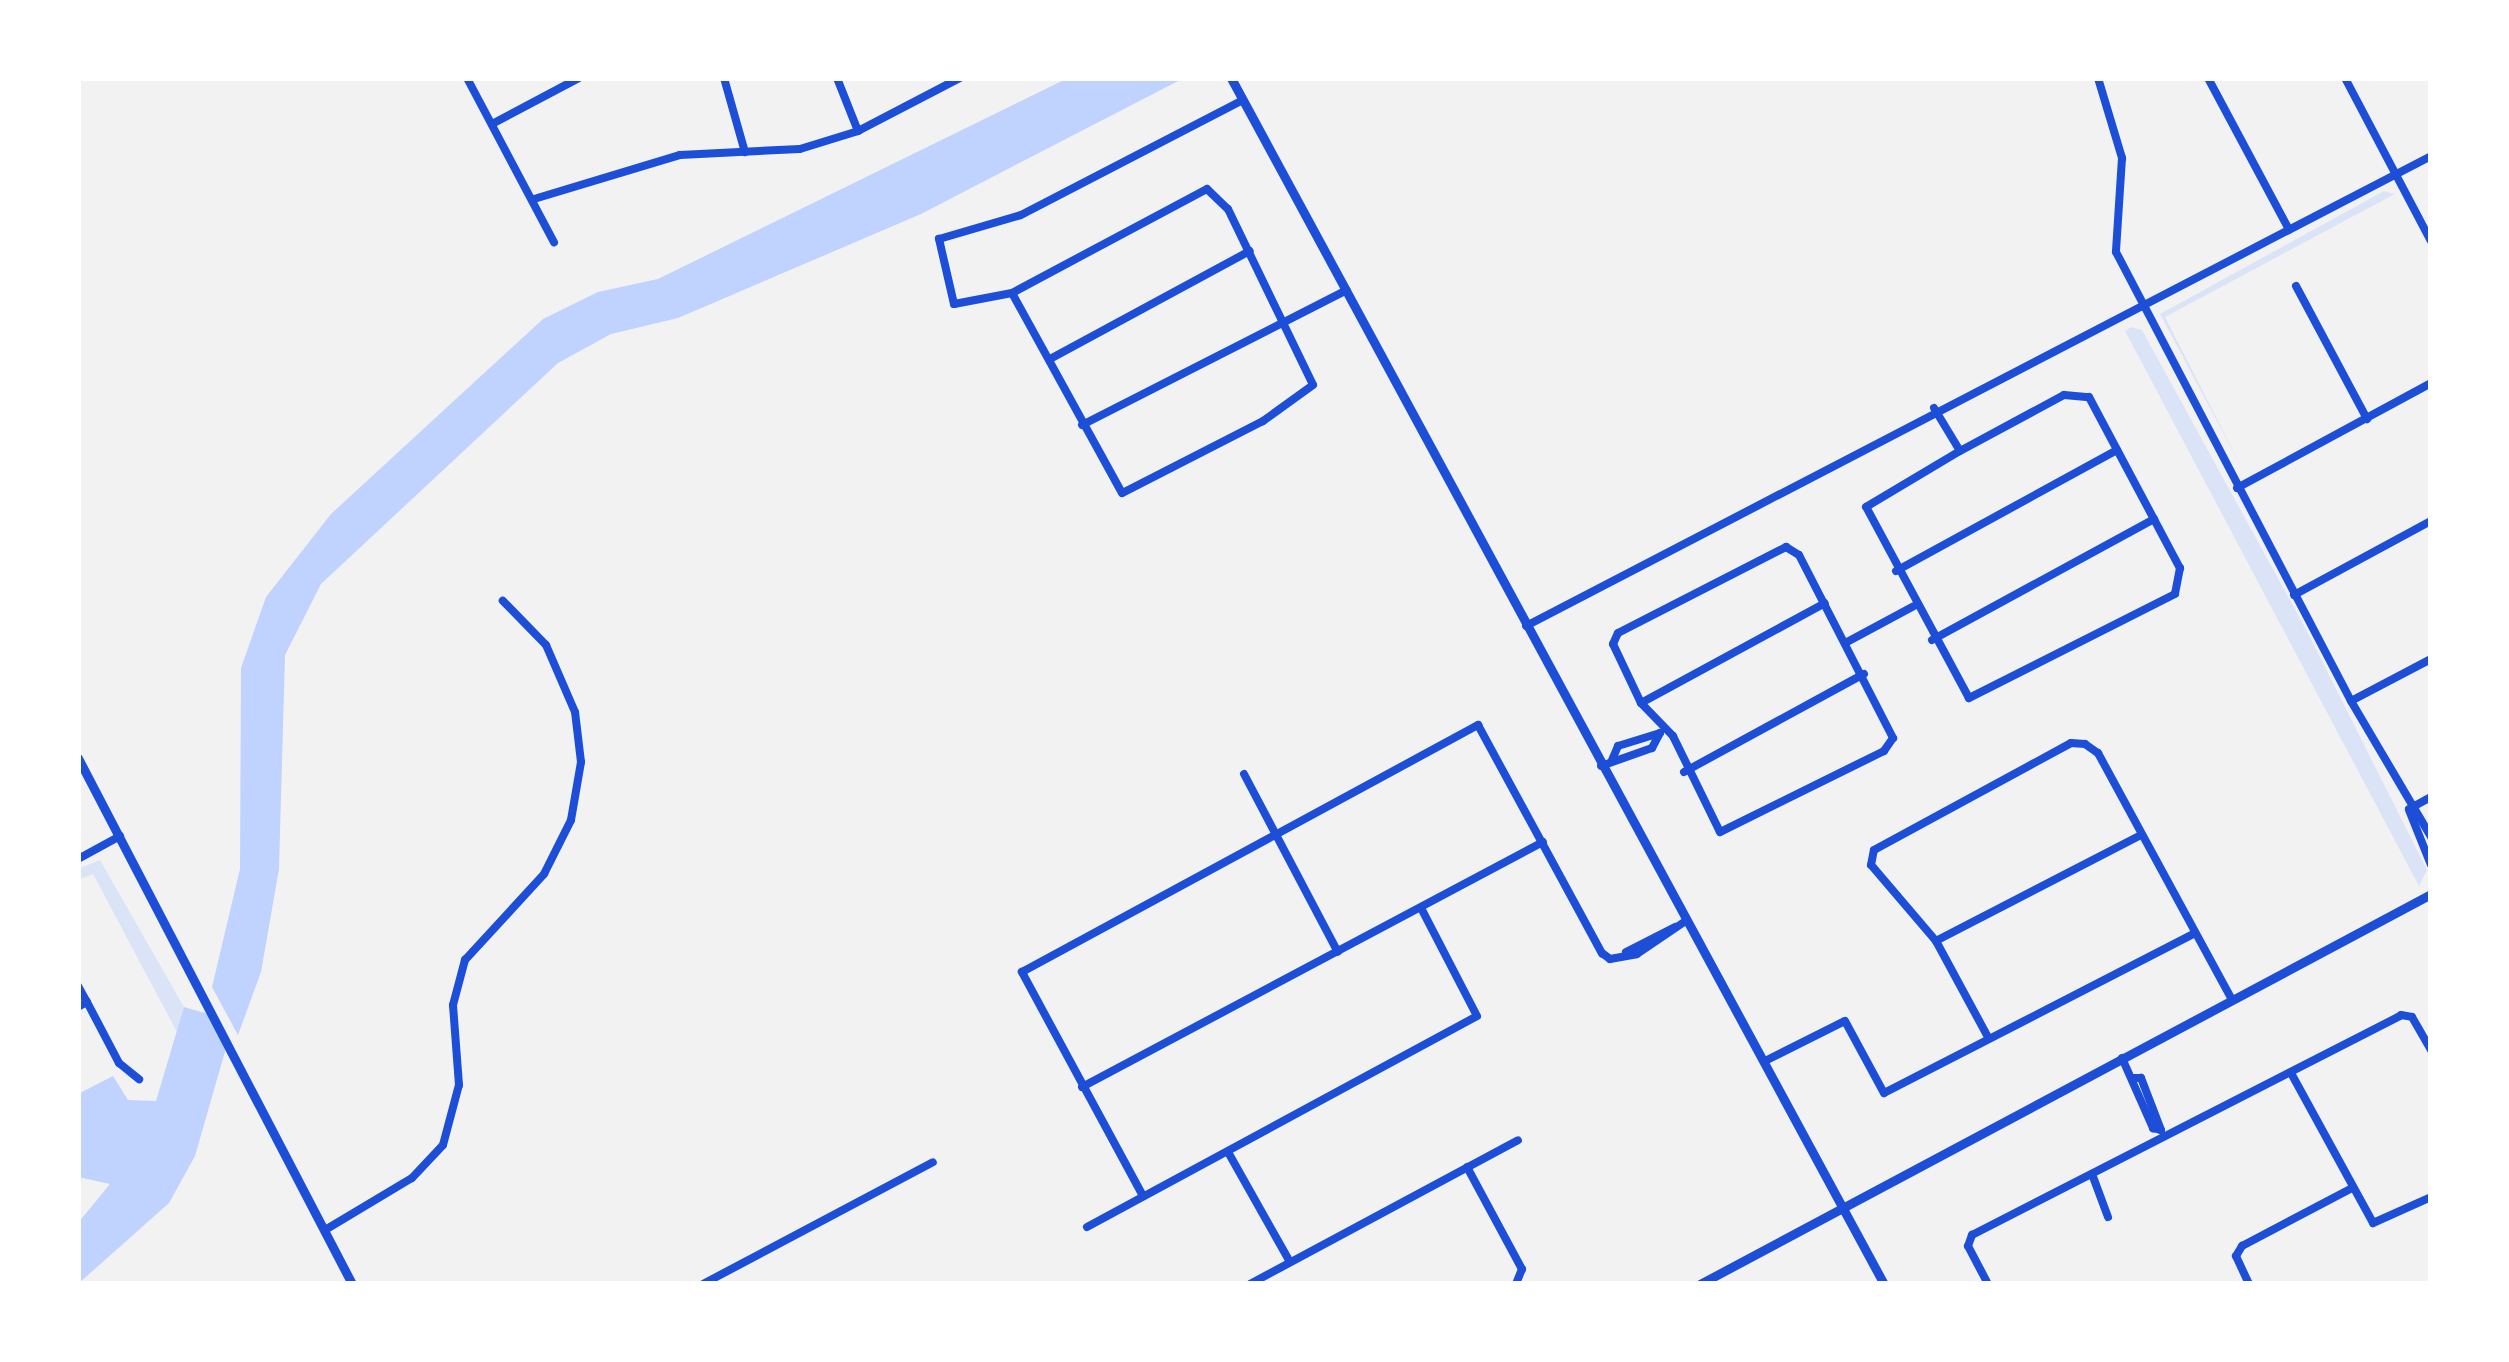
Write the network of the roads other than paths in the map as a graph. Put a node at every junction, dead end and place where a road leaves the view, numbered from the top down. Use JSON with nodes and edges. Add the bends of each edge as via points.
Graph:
{"nodes":[{"id":1,"x":467,"y":78,"type":"edge"},
{"id":2,"x":579,"y":78,"type":"edge"},
{"id":3,"x":724,"y":78,"type":"edge"},
{"id":4,"x":838,"y":78,"type":"edge"},
{"id":5,"x":960,"y":78,"type":"edge"},
{"id":6,"x":1231,"y":78,"type":"edge"},
{"id":7,"x":2098,"y":78,"type":"edge"},
{"id":8,"x":2208,"y":78,"type":"edge"},
{"id":9,"x":2345,"y":78,"type":"edge"},
{"id":10,"x":1243,"y":100,"type":"junction"},
{"id":11,"x":492,"y":124,"type":"junction"},
{"id":12,"x":858,"y":131,"type":"junction"},
{"id":13,"x":745,"y":152,"type":"junction"},
{"id":14,"x":2431,"y":156,"type":"edge"},
{"id":15,"x":2396,"y":174,"type":"junction"},
{"id":16,"x":533,"y":199,"type":"junction"},
{"id":17,"x":2289,"y":230,"type":"junction"},
{"id":18,"x":554,"y":242,"type":"dead end"},
{"id":19,"x":2431,"y":242,"type":"edge"},
{"id":20,"x":1250,"y":251,"type":"junction"},
{"id":21,"x":2296,"y":286,"type":"dead end"},
{"id":22,"x":1349,"y":289,"type":"junction"},
{"id":23,"x":1012,"y":293,"type":"junction"},
{"id":24,"x":2141,"y":309,"type":"junction"},
{"id":25,"x":1281,"y":326,"type":"junction"},
{"id":26,"x":1050,"y":358,"type":"junction"},
{"id":27,"x":2431,"y":383,"type":"edge"},
{"id":28,"x":1934,"y":408,"type":"junction"},
{"id":29,"x":2367,"y":418,"type":"junction"},
{"id":30,"x":1082,"y":424,"type":"junction"},
{"id":31,"x":2117,"y":450,"type":"junction"},
{"id":32,"x":1960,"y":451,"type":"junction"},
{"id":33,"x":2237,"y":488,"type":"junction"},
{"id":34,"x":2154,"y":519,"type":"junction"},
{"id":35,"x":2431,"y":521,"type":"edge"},
{"id":36,"x":1896,"y":571,"type":"junction"},
{"id":37,"x":2294,"y":595,"type":"junction"},
{"id":38,"x":503,"y":601,"type":"dead end"},
{"id":39,"x":1825,"y":603,"type":"junction"},
{"id":40,"x":1914,"y":606,"type":"junction"},
{"id":41,"x":1526,"y":626,"type":"junction"},
{"id":42,"x":1932,"y":640,"type":"junction"},
{"id":43,"x":1847,"y":643,"type":"junction"},
{"id":44,"x":2431,"y":659,"type":"edge"},
{"id":45,"x":1864,"y":674,"type":"junction"},
{"id":46,"x":2351,"y":701,"type":"junction"},
{"id":47,"x":1641,"y":703,"type":"junction"},
{"id":48,"x":1664,"y":731,"type":"junction"},
{"id":49,"x":1638,"y":736,"type":"junction"},
{"id":50,"x":1646,"y":751,"type":"junction"},
{"id":51,"x":78,"y":758,"type":"edge"},
{"id":52,"x":1612,"y":760,"type":"junction"},
{"id":53,"x":1600,"y":766,"type":"junction"},
{"id":54,"x":1684,"y":772,"type":"junction"},
{"id":55,"x":1244,"y":774,"type":"dead end"},
{"id":56,"x":2431,"y":796,"type":"edge"},
{"id":57,"x":2409,"y":808,"type":"junction"},
{"id":58,"x":1276,"y":835,"type":"junction"},
{"id":59,"x":2141,"y":835,"type":"junction"},
{"id":60,"x":120,"y":836,"type":"junction"},
{"id":61,"x":2431,"y":837,"type":"edge"},
{"id":62,"x":1543,"y":842,"type":"junction"},
{"id":63,"x":78,"y":859,"type":"edge"},
{"id":64,"x":2431,"y":865,"type":"edge"},
{"id":65,"x":2431,"y":894,"type":"edge"},
{"id":66,"x":1420,"y":908,"type":"junction"},
{"id":67,"x":1680,"y":924,"type":"junction"},
{"id":68,"x":2194,"y":934,"type":"junction"},
{"id":69,"x":1936,"y":941,"type":"junction"},
{"id":70,"x":1338,"y":952,"type":"junction"},
{"id":71,"x":78,"y":986,"type":"edge"},
{"id":72,"x":2232,"y":1000,"type":"junction"},
{"id":73,"x":82,"y":1005,"type":"edge"},
{"id":74,"x":1989,"y":1040,"type":"junction"},
{"id":75,"x":2431,"y":1050,"type":"edge"},
{"id":76,"x":2121,"y":1057,"type":"junction"},
{"id":77,"x":1765,"y":1061,"type":"junction"},
{"id":78,"x":2291,"y":1073,"type":"junction"},
{"id":79,"x":140,"y":1079,"type":"dead end"},
{"id":80,"x":1082,"y":1087,"type":"junction"},
{"id":81,"x":2164,"y":1135,"type":"junction"},
{"id":82,"x":1518,"y":1140,"type":"dead end"},
{"id":83,"x":1228,"y":1152,"type":"junction"},
{"id":84,"x":933,"y":1162,"type":"dead end"},
{"id":85,"x":1467,"y":1167,"type":"junction"},
{"id":86,"x":2092,"y":1174,"type":"junction"},
{"id":87,"x":2352,"y":1188,"type":"junction"},
{"id":88,"x":1143,"y":1196,"type":"junction"},
{"id":89,"x":2431,"y":1197,"type":"edge"},
{"id":90,"x":1843,"y":1207,"type":"junction"},
{"id":91,"x":2108,"y":1217,"type":"dead end"},
{"id":92,"x":1087,"y":1227,"type":"dead end"},
{"id":93,"x":325,"y":1230,"type":"junction"},
{"id":94,"x":1290,"y":1262,"type":"junction"},
{"id":95,"x":352,"y":1284,"type":"edge"},
{"id":96,"x":703,"y":1284,"type":"edge"},
{"id":97,"x":1250,"y":1284,"type":"edge"},
{"id":98,"x":1516,"y":1284,"type":"edge"},
{"id":99,"x":1700,"y":1284,"type":"edge"},
{"id":100,"x":1884,"y":1284,"type":"edge"},
{"id":101,"x":1988,"y":1284,"type":"edge"},
{"id":102,"x":2249,"y":1284,"type":"edge"}],
"edges":[{"from":1,"to":11,"type":"street"},
{"from":2,"to":11,"type":"street"},
{"from":3,"to":13,"type":"street"},
{"from":4,"to":12,"type":"street"},
{"from":5,"to":12,"type":"street"},
{"from":6,"to":10,"type":"street"},
{"from":7,"to":24,"type":"street","via":[[2122,158],[2111,228]]},
{"from":8,"to":17,"type":"street"},
{"from":9,"to":15,"type":"street"},
{"from":10,"to":22,"type":"street"},
{"from":10,"to":23,"type":"street","via":[[1021,215],[939,239],[954,304]]},
{"from":11,"to":16,"type":"street"},
{"from":12,"to":13,"type":"street","via":[[800,149]]},
{"from":13,"to":16,"type":"street","via":[[621,167]]},
{"from":14,"to":15,"type":"street"},
{"from":15,"to":17,"type":"street"},
{"from":15,"to":19,"type":"street"},
{"from":16,"to":18,"type":"street"},
{"from":17,"to":24,"type":"street"},
{"from":20,"to":23,"type":"street","via":[[1228,208],[1207,189]]},
{"from":20,"to":25,"type":"street"},
{"from":20,"to":26,"type":"street"},
{"from":21,"to":29,"type":"street"},
{"from":22,"to":25,"type":"street"},
{"from":22,"to":41,"type":"street"},
{"from":23,"to":26,"type":"street"},
{"from":24,"to":28,"type":"street"},
{"from":24,"to":33,"type":"street"},
{"from":25,"to":30,"type":"street"},
{"from":25,"to":30,"type":"street","via":[[1313,385],[1308,395],[1131,493],[1115,490]]},
{"from":26,"to":30,"type":"street"},
{"from":27,"to":29,"type":"street"},
{"from":28,"to":32,"type":"street"},
{"from":28,"to":41,"type":"street"},
{"from":29,"to":33,"type":"street"},
{"from":31,"to":32,"type":"street","via":[[2078,391]]},
{"from":31,"to":34,"type":"street"},
{"from":31,"to":36,"type":"street"},
{"from":32,"to":36,"type":"street","via":[[1866,507]]},
{"from":33,"to":37,"type":"street"},
{"from":34,"to":42,"type":"street"},
{"from":34,"to":42,"type":"street","via":[[2180,568],[2175,594],[1983,696],[1959,690]]},
{"from":35,"to":37,"type":"street"},
{"from":36,"to":40,"type":"street"},
{"from":37,"to":46,"type":"street"},
{"from":38,"to":93,"type":"street","via":[[546,645],[574,709],[581,762],[571,820],[544,874],[465,960],[452,1005],[460,1085],[443,1145],[412,1178]]},
{"from":39,"to":43,"type":"street"},
{"from":39,"to":47,"type":"street"},
{"from":39,"to":47,"type":"street","via":[[1786,547],[1637,622],[1612,644]]},
{"from":40,"to":42,"type":"street"},
{"from":40,"to":43,"type":"street"},
{"from":41,"to":53,"type":"street"},
{"from":43,"to":45,"type":"street"},
{"from":44,"to":46,"type":"street"},
{"from":45,"to":54,"type":"street"},
{"from":45,"to":54,"type":"street","via":[[1889,721],[1893,738],[1884,751],[1734,831],[1720,832],[1709,821]]},
{"from":46,"to":57,"type":"street"},
{"from":47,"to":48,"type":"street"},
{"from":48,"to":49,"type":"street"},
{"from":48,"to":50,"type":"street"},
{"from":48,"to":54,"type":"street"},
{"from":49,"to":50,"type":"street"},
{"from":49,"to":52,"type":"street"},
{"from":50,"to":52,"type":"street"},
{"from":51,"to":60,"type":"street"},
{"from":52,"to":53,"type":"street"},
{"from":53,"to":67,"type":"street"},
{"from":55,"to":58,"type":"street"},
{"from":56,"to":57,"type":"street"},
{"from":57,"to":61,"type":"street"},
{"from":57,"to":64,"type":"street"},
{"from":58,"to":62,"type":"street","via":[[1478,725]]},
{"from":58,"to":70,"type":"street"},
{"from":58,"to":80,"type":"street","via":[[1022,972]]},
{"from":59,"to":68,"type":"street"},
{"from":59,"to":69,"type":"street"},
{"from":59,"to":69,"type":"street","via":[[2098,753],[2071,743],[1874,850],[1873,874]]},
{"from":60,"to":63,"type":"street"},
{"from":60,"to":93,"type":"street"},
{"from":62,"to":66,"type":"street"},
{"from":62,"to":67,"type":"street","via":[[1610,959],[1637,954]]},
{"from":65,"to":72,"type":"street"},
{"from":66,"to":70,"type":"street"},
{"from":66,"to":83,"type":"street","via":[[1477,1016]]},
{"from":67,"to":77,"type":"street"},
{"from":68,"to":72,"type":"street"},
{"from":68,"to":74,"type":"street"},
{"from":69,"to":74,"type":"street"},
{"from":70,"to":80,"type":"street"},
{"from":71,"to":73,"type":"street"},
{"from":72,"to":76,"type":"street"},
{"from":73,"to":79,"type":"street","via":[[119,1063]]},
{"from":74,"to":77,"type":"street","via":[[1884,1094],[1845,1021]]},
{"from":75,"to":78,"type":"street","via":[[2409,1016]]},
{"from":76,"to":81,"type":"street","via":[[2153,1128]]},
{"from":76,"to":90,"type":"street"},
{"from":77,"to":90,"type":"street"},
{"from":78,"to":81,"type":"street"},
{"from":78,"to":87,"type":"street"},
{"from":80,"to":88,"type":"street"},
{"from":81,"to":86,"type":"street"},
{"from":82,"to":85,"type":"street"},
{"from":83,"to":88,"type":"street"},
{"from":83,"to":94,"type":"street"},
{"from":84,"to":96,"type":"street"},
{"from":85,"to":94,"type":"street"},
{"from":85,"to":98,"type":"street","via":[[1522,1269]]},
{"from":86,"to":91,"type":"street"},
{"from":86,"to":101,"type":"street","via":[[1972,1235],[1968,1246]]},
{"from":87,"to":89,"type":"street","via":[[2375,1224]]},
{"from":87,"to":102,"type":"street","via":[[2242,1246],[2237,1260]]},
{"from":88,"to":92,"type":"street"},
{"from":90,"to":99,"type":"street"},
{"from":90,"to":100,"type":"street"},
{"from":93,"to":95,"type":"street"},
{"from":94,"to":97,"type":"street"}]}
